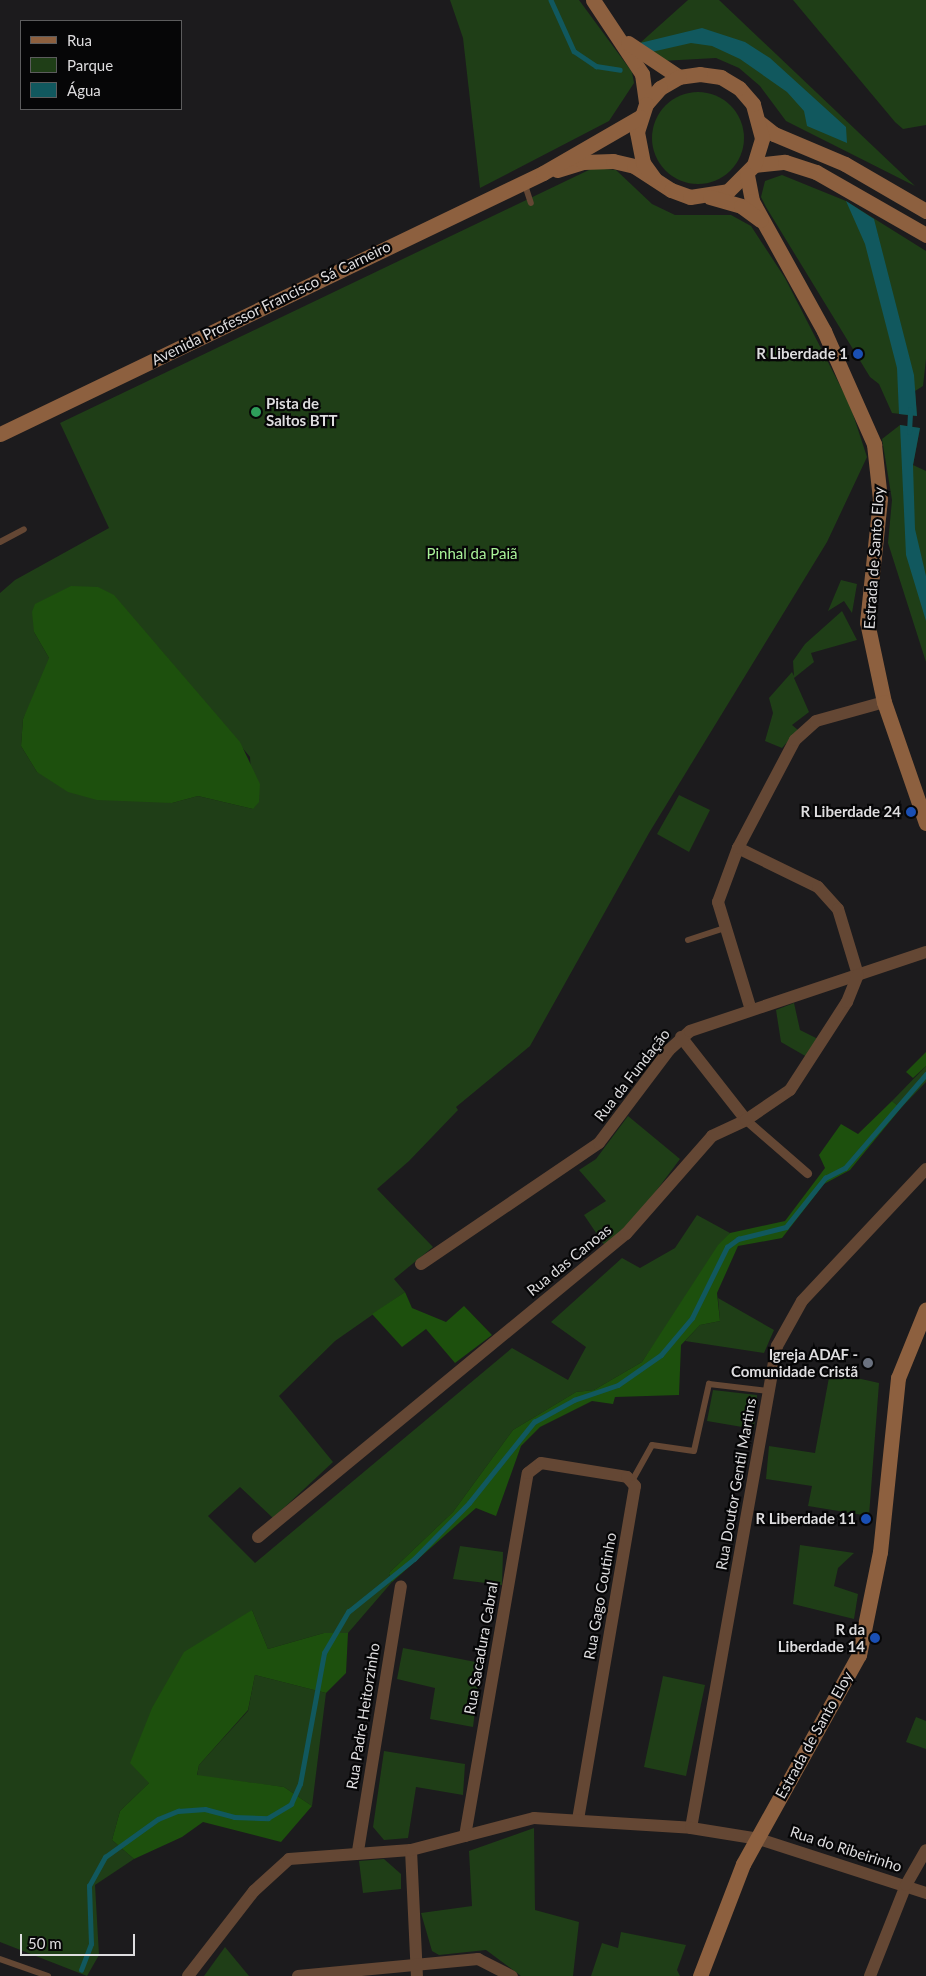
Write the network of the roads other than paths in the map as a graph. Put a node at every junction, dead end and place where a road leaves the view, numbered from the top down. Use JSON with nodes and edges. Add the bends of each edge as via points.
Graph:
{"nodes":[{"id":1,"x":592,"y":0,"type":"edge"},
{"id":2,"x":617,"y":34,"type":"junction"},
{"id":3,"x":679,"y":77,"type":"junction"},
{"id":4,"x":643,"y":110,"type":"junction"},
{"id":5,"x":760,"y":123,"type":"junction"},
{"id":6,"x":751,"y":170,"type":"junction"},
{"id":7,"x":543,"y":173,"type":"junction"},
{"id":8,"x":654,"y":178,"type":"junction"},
{"id":9,"x":524,"y":182,"type":"junction"},
{"id":10,"x":710,"y":197,"type":"junction"},
{"id":11,"x":532,"y":203,"type":"dead end"},
{"id":12,"x":926,"y":211,"type":"edge"},
{"id":13,"x":763,"y":222,"type":"junction"},
{"id":14,"x":926,"y":235,"type":"edge"},
{"id":15,"x":0,"y":434,"type":"edge"},
{"id":16,"x":24,"y":529,"type":"dead end"},
{"id":17,"x":0,"y":542,"type":"edge"},
{"id":18,"x":884,"y":702,"type":"junction"},
{"id":19,"x":926,"y":823,"type":"edge"},
{"id":20,"x":738,"y":848,"type":"junction"},
{"id":21,"x":725,"y":928,"type":"junction"},
{"id":22,"x":688,"y":940,"type":"dead end"},
{"id":23,"x":926,"y":952,"type":"edge"},
{"id":24,"x":858,"y":975,"type":"junction"},
{"id":25,"x":751,"y":1010,"type":"junction"},
{"id":26,"x":681,"y":1037,"type":"junction"},
{"id":27,"x":746,"y":1120,"type":"junction"},
{"id":28,"x":926,"y":1169,"type":"edge"},
{"id":29,"x":807,"y":1173,"type":"dead end"},
{"id":30,"x":421,"y":1264,"type":"dead end"},
{"id":31,"x":926,"y":1309,"type":"edge"},
{"id":32,"x":769,"y":1391,"type":"junction"},
{"id":33,"x":632,"y":1481,"type":"junction"},
{"id":34,"x":258,"y":1536,"type":"dead end"},
{"id":35,"x":401,"y":1586,"type":"dead end"},
{"id":36,"x":578,"y":1819,"type":"junction"},
{"id":37,"x":691,"y":1828,"type":"junction"},
{"id":38,"x":465,"y":1836,"type":"junction"},
{"id":39,"x":756,"y":1838,"type":"junction"},
{"id":40,"x":411,"y":1850,"type":"junction"},
{"id":41,"x":926,"y":1850,"type":"edge"},
{"id":42,"x":358,"y":1851,"type":"junction"},
{"id":43,"x":906,"y":1885,"type":"junction"},
{"id":44,"x":926,"y":1893,"type":"edge"},
{"id":45,"x":0,"y":1959,"type":"edge"},
{"id":46,"x":417,"y":1971,"type":"edge"},
{"id":47,"x":48,"y":1976,"type":"edge"},
{"id":48,"x":188,"y":1976,"type":"edge"},
{"id":49,"x":298,"y":1976,"type":"edge"},
{"id":50,"x":512,"y":1976,"type":"edge"},
{"id":51,"x":700,"y":1976,"type":"edge"},
{"id":52,"x":870,"y":1976,"type":"edge"}],
"edges":[{"from":1,"to":2,"type":"main road"},
{"from":2,"to":3,"type":"main road","via":[[643,56]]},
{"from":2,"to":4,"type":"main road","via":[[642,74]]},
{"from":3,"to":4,"type":"main road","via":[[660,88]]},
{"from":3,"to":5,"type":"main road","via":[[720,77],[739,88],[753,104]]},
{"from":4,"to":7,"type":"main road"},
{"from":4,"to":8,"type":"main road","via":[[638,147]]},
{"from":5,"to":6,"type":"main road"},
{"from":5,"to":12,"type":"main road","via":[[774,134],[845,164]]},
{"from":6,"to":10,"type":"main road","via":[[728,191]]},
{"from":6,"to":13,"type":"main road","name":"Estrada de Santo Eloy"},
{"from":6,"to":14,"type":"main road","via":[[785,162],[816,172]]},
{"from":7,"to":8,"type":"main road","via":[[583,162],[613,161],[634,166]]},
{"from":7,"to":9,"type":"main road","name":"Avenida Professor Francisco Sá Carneiro"},
{"from":8,"to":10,"type":"main road","via":[[671,190]]},
{"from":9,"to":11,"type":"lane"},
{"from":9,"to":15,"type":"main road","name":"Avenida Professor Francisco Sá Carneiro"},
{"from":10,"to":13,"type":"main road","name":"Estrada de Santo Eloy","via":[[741,206]]},
{"from":13,"to":18,"type":"main road","name":"Estrada de Santo Eloy","via":[[824,331],[874,444],[880,499],[867,622]]},
{"from":16,"to":17,"type":"lane"},
{"from":18,"to":19,"type":"main road","name":"Estrada de Santo Eloy"},
{"from":18,"to":20,"type":"street","via":[[816,721],[795,740]]},
{"from":20,"to":21,"type":"street","via":[[718,902]]},
{"from":20,"to":24,"type":"street","via":[[818,887],[838,909]]},
{"from":21,"to":22,"type":"lane"},
{"from":21,"to":25,"type":"street"},
{"from":23,"to":24,"type":"street","name":"Rua da Fundação"},
{"from":24,"to":25,"type":"street","name":"Rua da Fundação"},
{"from":24,"to":27,"type":"street","name":"Rua das Canoas","via":[[847,1002],[790,1090]]},
{"from":25,"to":26,"type":"street","name":"Rua da Fundação"},
{"from":26,"to":27,"type":"street"},
{"from":26,"to":30,"type":"street","name":"Rua da Fundação","via":[[599,1143]]},
{"from":27,"to":29,"type":"street"},
{"from":27,"to":34,"type":"street","name":"Rua das Canoas","via":[[712,1136],[626,1234]]},
{"from":28,"to":32,"type":"street","name":"Rua Doutor Gentil Martins","via":[[793,1312],[777,1346]]},
{"from":31,"to":39,"type":"main road","name":"Estrada de Santo Eloy","via":[[898,1378],[880,1552],[859,1655]]},
{"from":32,"to":33,"type":"lane","via":[[709,1384],[694,1451],[652,1445]]},
{"from":32,"to":37,"type":"street","name":"Rua Doutor Gentil Martins"},
{"from":33,"to":36,"type":"street","name":"Rua Gago Coutinho","via":[[635,1486]]},
{"from":33,"to":38,"type":"street","name":"Rua Sacadura Cabral","via":[[548,1463],[532,1468]]},
{"from":35,"to":42,"type":"street","name":"Rua Padre Heitorzinho"},
{"from":36,"to":37,"type":"street","name":"Rua do Ribeirinho"},
{"from":36,"to":38,"type":"street","name":"Rua do Ribeirinho","via":[[528,1819]]},
{"from":37,"to":39,"type":"street","name":"Rua do Ribeirinho"},
{"from":38,"to":40,"type":"street","name":"Rua do Ribeirinho"},
{"from":39,"to":43,"type":"street","name":"Rua do Ribeirinho"},
{"from":39,"to":51,"type":"main road","name":"Estrada de Santo Eloy"},
{"from":40,"to":42,"type":"street","name":"Rua do Ribeirinho"},
{"from":40,"to":46,"type":"street"},
{"from":41,"to":43,"type":"street"},
{"from":42,"to":48,"type":"street","name":"Rua do Ribeirinho","via":[[296,1856],[282,1864],[254,1891]]},
{"from":43,"to":44,"type":"street","name":"Rua do Ribeirinho"},
{"from":43,"to":52,"type":"street"},
{"from":45,"to":47,"type":"lane"},
{"from":46,"to":49,"type":"street"},
{"from":46,"to":50,"type":"street","via":[[478,1959]]}]}
